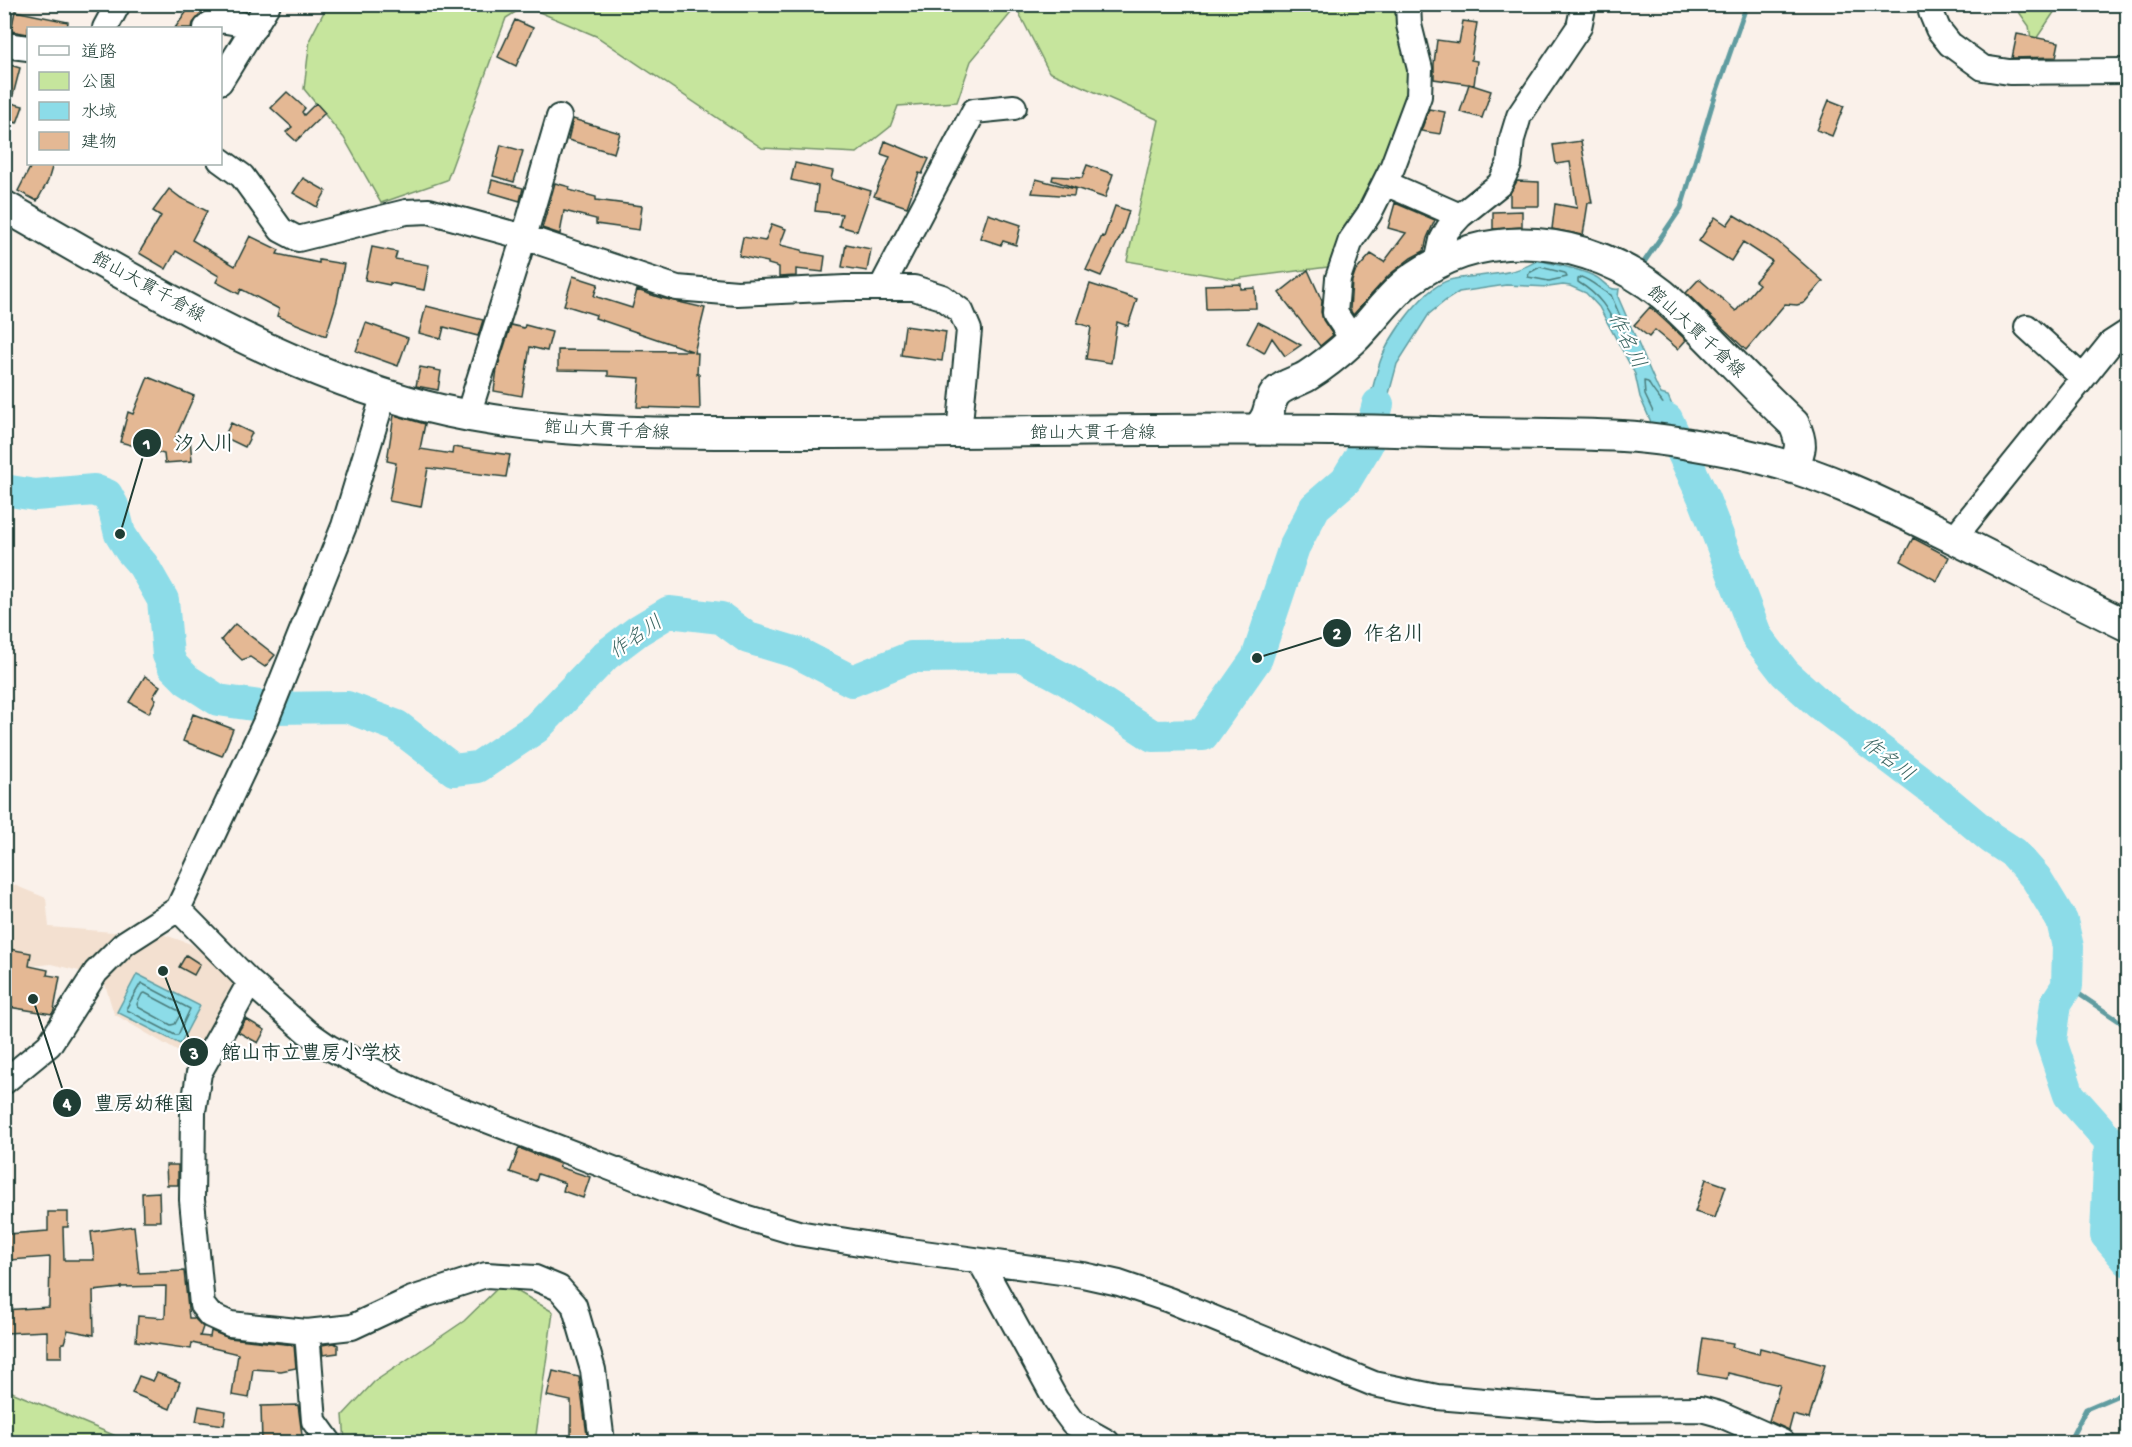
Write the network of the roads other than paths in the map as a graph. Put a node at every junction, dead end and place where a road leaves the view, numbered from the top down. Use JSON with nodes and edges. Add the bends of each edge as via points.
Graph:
{"nodes":[{"id":1,"x":118,"y":4,"type":"edge"},
{"id":2,"x":268,"y":4,"type":"edge"},
{"id":3,"x":1408,"y":4,"type":"edge"},
{"id":4,"x":1584,"y":4,"type":"edge"},
{"id":5,"x":1930,"y":4,"type":"edge"},
{"id":6,"x":106,"y":27,"type":"edge"},
{"id":7,"x":207,"y":27,"type":"edge"},
{"id":8,"x":254,"y":28,"type":"junction"},
{"id":9,"x":4,"y":45,"type":"edge"},
{"id":10,"x":27,"y":48,"type":"edge"},
{"id":11,"x":2127,"y":71,"type":"edge"},
{"id":12,"x":222,"y":79,"type":"edge"},
{"id":13,"x":1014,"y":107,"type":"dead end"},
{"id":14,"x":559,"y":117,"type":"dead end"},
{"id":15,"x":222,"y":161,"type":"edge"},
{"id":16,"x":1385,"y":183,"type":"junction"},
{"id":17,"x":4,"y":206,"type":"edge"},
{"id":18,"x":1460,"y":216,"type":"junction"},
{"id":19,"x":524,"y":237,"type":"junction"},
{"id":20,"x":1437,"y":263,"type":"junction"},
{"id":21,"x":881,"y":288,"type":"junction"},
{"id":22,"x":2027,"y":327,"type":"dead end"},
{"id":23,"x":2127,"y":332,"type":"edge"},
{"id":24,"x":1353,"y":340,"type":"junction"},
{"id":25,"x":2083,"y":378,"type":"junction"},
{"id":26,"x":384,"y":394,"type":"junction"},
{"id":27,"x":468,"y":415,"type":"junction"},
{"id":28,"x":1258,"y":430,"type":"junction"},
{"id":29,"x":959,"y":433,"type":"junction"},
{"id":30,"x":1793,"y":468,"type":"junction"},
{"id":31,"x":1954,"y":538,"type":"junction"},
{"id":32,"x":2127,"y":626,"type":"edge"},
{"id":33,"x":178,"y":909,"type":"junction"},
{"id":34,"x":250,"y":982,"type":"junction"},
{"id":35,"x":4,"y":1082,"type":"edge"},
{"id":36,"x":980,"y":1261,"type":"junction"},
{"id":37,"x":307,"y":1332,"type":"junction"},
{"id":38,"x":329,"y":1443,"type":"edge"},
{"id":39,"x":602,"y":1443,"type":"edge"},
{"id":40,"x":1107,"y":1443,"type":"edge"},
{"id":41,"x":1782,"y":1443,"type":"edge"}],
"edges":[{"from":1,"to":6,"type":"street"},
{"from":2,"to":8,"type":"street"},
{"from":3,"to":16,"type":"street","via":[[1420,69],[1419,96]]},
{"from":4,"to":18,"type":"street","via":[[1579,27],[1519,116],[1509,165],[1500,184]]},
{"from":5,"to":11,"type":"street","via":[[1938,29],[1950,44],[1983,68],[2009,72]]},
{"from":7,"to":8,"type":"street","via":[[220,20]]},
{"from":8,"to":12,"type":"street"},
{"from":9,"to":10,"type":"street"},
{"from":13,"to":21,"type":"street","via":[[974,111]]},
{"from":14,"to":19,"type":"street"},
{"from":15,"to":19,"type":"street","via":[[242,176],[281,230],[298,239],[406,212],[429,211]]},
{"from":16,"to":18,"type":"street"},
{"from":16,"to":24,"type":"street","via":[[1351,240],[1338,278],[1335,313]]},
{"from":17,"to":26,"type":"main road","name":"館山大貫千倉線","via":[[221,326],[327,374]]},
{"from":18,"to":20,"type":"street","via":[[1442,240]]},
{"from":19,"to":21,"type":"street","via":[[677,288],[738,293]]},
{"from":19,"to":27,"type":"street"},
{"from":20,"to":24,"type":"main road","name":"館山大貫千倉線","via":[[1395,293]]},
{"from":20,"to":30,"type":"main road","name":"館山大貫千倉線","via":[[1482,247],[1522,242],[1577,252],[1635,275],[1663,295],[1794,424],[1801,440]]},
{"from":21,"to":29,"type":"street","via":[[914,288],[942,297],[961,311],[969,330]]},
{"from":22,"to":25,"type":"street"},
{"from":23,"to":25,"type":"street","via":[[2111,343]]},
{"from":24,"to":28,"type":"main road","name":"館山大貫千倉線","via":[[1317,369],[1277,391]]},
{"from":25,"to":31,"type":"street"},
{"from":26,"to":27,"type":"main road","name":"館山大貫千倉線"},
{"from":26,"to":33,"type":"street","via":[[344,526],[265,723]]},
{"from":27,"to":29,"type":"main road","name":"館山大貫千倉線","via":[[533,425],[664,433]]},
{"from":28,"to":29,"type":"main road","name":"館山大貫千倉線"},
{"from":28,"to":30,"type":"main road","name":"館山大貫千倉線","via":[[1629,436],[1749,455]]},
{"from":30,"to":31,"type":"main road","name":"館山大貫千倉線","via":[[1833,480]]},
{"from":31,"to":32,"type":"main road","name":"館山大貫千倉線"},
{"from":33,"to":34,"type":"street"},
{"from":33,"to":35,"type":"street","via":[[125,943],[96,972],[49,1045]]},
{"from":34,"to":36,"type":"street","via":[[291,1020],[330,1048],[395,1082],[518,1133],[774,1227]]},
{"from":34,"to":37,"type":"street","via":[[199,1073],[193,1112],[192,1200],[202,1305],[230,1324]]},
{"from":36,"to":40,"type":"street","via":[[1056,1400],[1074,1423]]},
{"from":36,"to":41,"type":"street","via":[[1119,1283],[1374,1384],[1437,1396],[1594,1410],[1701,1409]]},
{"from":37,"to":38,"type":"street","via":[[315,1420]]},
{"from":37,"to":39,"type":"street","via":[[352,1327],[412,1299],[486,1275],[535,1278],[559,1288],[574,1305],[593,1370]]}]}
